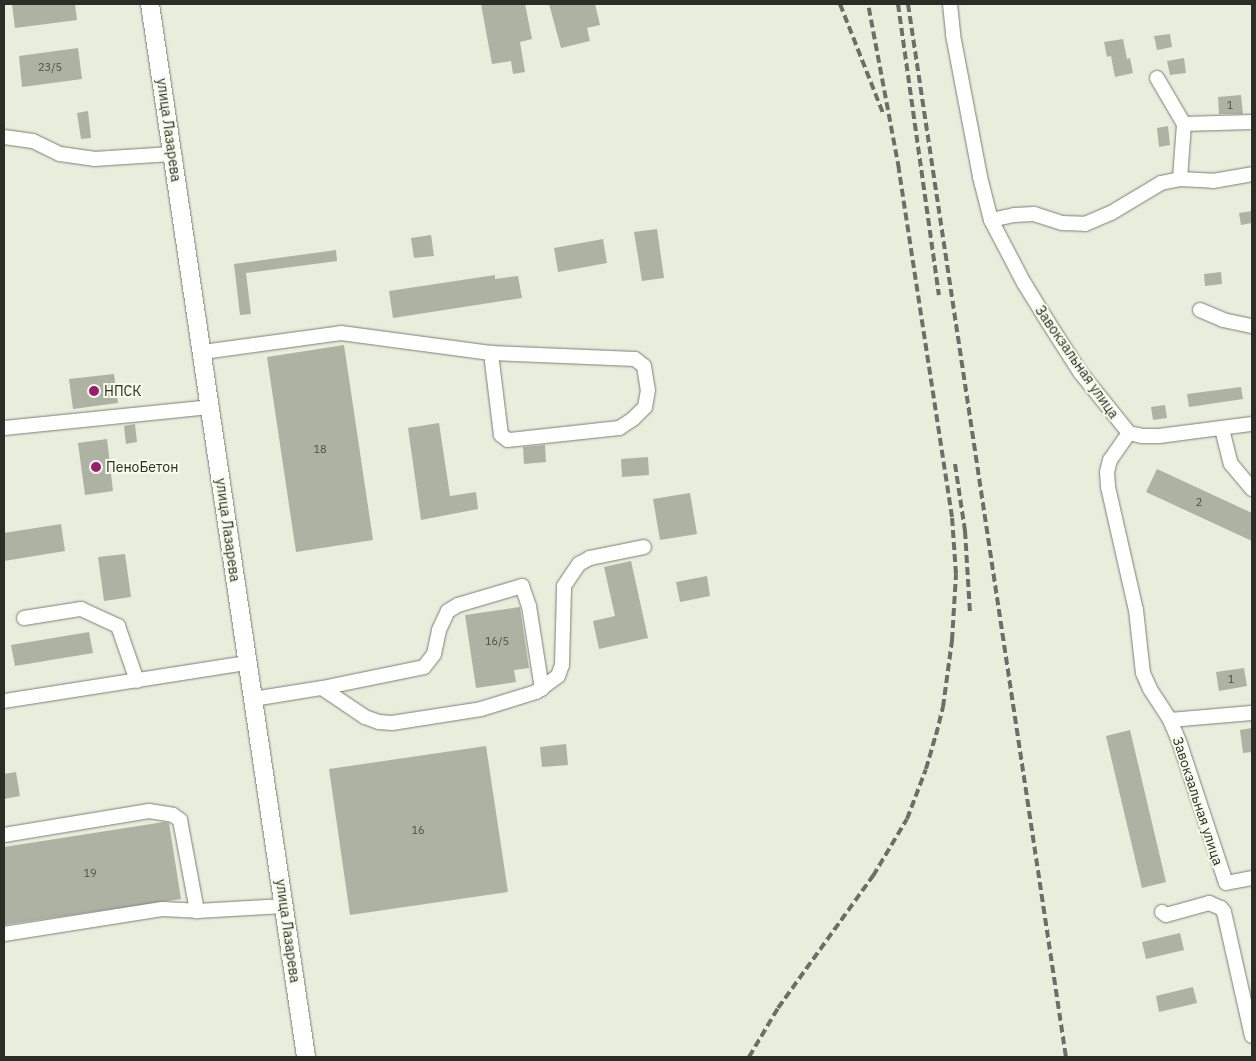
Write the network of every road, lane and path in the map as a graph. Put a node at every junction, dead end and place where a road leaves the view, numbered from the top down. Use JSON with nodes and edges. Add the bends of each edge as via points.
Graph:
{"nodes":[{"id":1,"x":150,"y":4,"type":"edge"},
{"id":2,"x":950,"y":4,"type":"edge"},
{"id":3,"x":1157,"y":78,"type":"dead end"},
{"id":4,"x":1252,"y":122,"type":"edge"},
{"id":5,"x":1184,"y":124,"type":"junction"},
{"id":6,"x":4,"y":137,"type":"edge"},
{"id":7,"x":172,"y":154,"type":"junction"},
{"id":8,"x":1252,"y":174,"type":"edge"},
{"id":9,"x":1180,"y":180,"type":"junction"},
{"id":10,"x":991,"y":220,"type":"junction"},
{"id":11,"x":1200,"y":310,"type":"dead end"},
{"id":12,"x":1252,"y":326,"type":"edge"},
{"id":13,"x":203,"y":352,"type":"junction"},
{"id":14,"x":491,"y":353,"type":"junction"},
{"id":15,"x":210,"y":406,"type":"junction"},
{"id":16,"x":1252,"y":424,"type":"edge"},
{"id":17,"x":4,"y":428,"type":"edge"},
{"id":18,"x":1222,"y":429,"type":"junction"},
{"id":19,"x":1130,"y":433,"type":"junction"},
{"id":20,"x":1252,"y":489,"type":"edge"},
{"id":21,"x":644,"y":547,"type":"dead end"},
{"id":22,"x":24,"y":618,"type":"dead end"},
{"id":23,"x":248,"y":663,"type":"junction"},
{"id":24,"x":137,"y":681,"type":"junction"},
{"id":25,"x":322,"y":688,"type":"junction"},
{"id":26,"x":542,"y":688,"type":"junction"},
{"id":27,"x":254,"y":699,"type":"junction"},
{"id":28,"x":4,"y":701,"type":"edge"},
{"id":29,"x":1252,"y":713,"type":"edge"},
{"id":30,"x":1170,"y":720,"type":"junction"},
{"id":31,"x":4,"y":835,"type":"edge"},
{"id":32,"x":1252,"y":878,"type":"edge"},
{"id":33,"x":284,"y":906,"type":"junction"},
{"id":34,"x":197,"y":911,"type":"junction"},
{"id":35,"x":1162,"y":912,"type":"dead end"},
{"id":36,"x":4,"y":934,"type":"edge"},
{"id":37,"x":1252,"y":1036,"type":"edge"},
{"id":38,"x":306,"y":1057,"type":"edge"}],
"edges":[{"from":1,"to":7,"type":"main road","name":"улица Лазарева"},
{"from":2,"to":10,"type":"street","name":"Завокзальная улица","via":[[980,177]]},
{"from":3,"to":5,"type":"street"},
{"from":4,"to":5,"type":"street"},
{"from":5,"to":9,"type":"street"},
{"from":6,"to":7,"type":"street","via":[[33,141],[60,154],[94,159]]},
{"from":7,"to":13,"type":"main road","name":"улица Лазарева"},
{"from":8,"to":9,"type":"street","via":[[1213,181]]},
{"from":9,"to":10,"type":"street","via":[[1161,183],[1111,213],[1085,224],[1062,223],[1034,214]]},
{"from":10,"to":19,"type":"street","name":"Завокзальная улица","via":[[1024,283],[1080,372]]},
{"from":11,"to":12,"type":"street","via":[[1223,320]]},
{"from":13,"to":14,"type":"street","via":[[341,333]]},
{"from":13,"to":15,"type":"main road","name":"улица Лазарева"},
{"from":14,"to":14,"type":"street","via":[[635,360],[644,366],[648,390],[645,408],[619,428],[508,440],[501,435]]},
{"from":15,"to":17,"type":"street"},
{"from":15,"to":23,"type":"main road","name":"улица Лазарева"},
{"from":16,"to":18,"type":"street"},
{"from":18,"to":19,"type":"street","via":[[1159,436]]},
{"from":18,"to":20,"type":"street","via":[[1232,464]]},
{"from":19,"to":30,"type":"street","name":"Завокзальная улица","via":[[1110,460],[1106,472],[1108,487],[1136,610],[1143,673]]},
{"from":21,"to":26,"type":"street","via":[[590,558],[579,564],[564,586],[562,665],[558,676]]},
{"from":22,"to":24,"type":"street","via":[[81,609],[118,626]]},
{"from":23,"to":24,"type":"street"},
{"from":23,"to":27,"type":"main road","name":"улица Лазарева"},
{"from":24,"to":28,"type":"street"},
{"from":25,"to":26,"type":"street","via":[[365,717],[392,724],[481,710]]},
{"from":25,"to":26,"type":"street","via":[[424,667],[434,654],[438,630],[448,611],[522,586],[529,606]]},
{"from":25,"to":27,"type":"street"},
{"from":27,"to":33,"type":"main road","name":"улица Лазарева"},
{"from":29,"to":30,"type":"street"},
{"from":30,"to":32,"type":"street","name":"Завокзальная улица","via":[[1226,883]]},
{"from":31,"to":34,"type":"street","via":[[149,811],[173,815],[180,820]]},
{"from":33,"to":34,"type":"street"},
{"from":33,"to":38,"type":"main road","name":"улица Лазарева"},
{"from":34,"to":36,"type":"street","via":[[162,909]]},
{"from":35,"to":37,"type":"street","via":[[1166,915],[1209,903],[1216,904],[1224,912]]}]}
